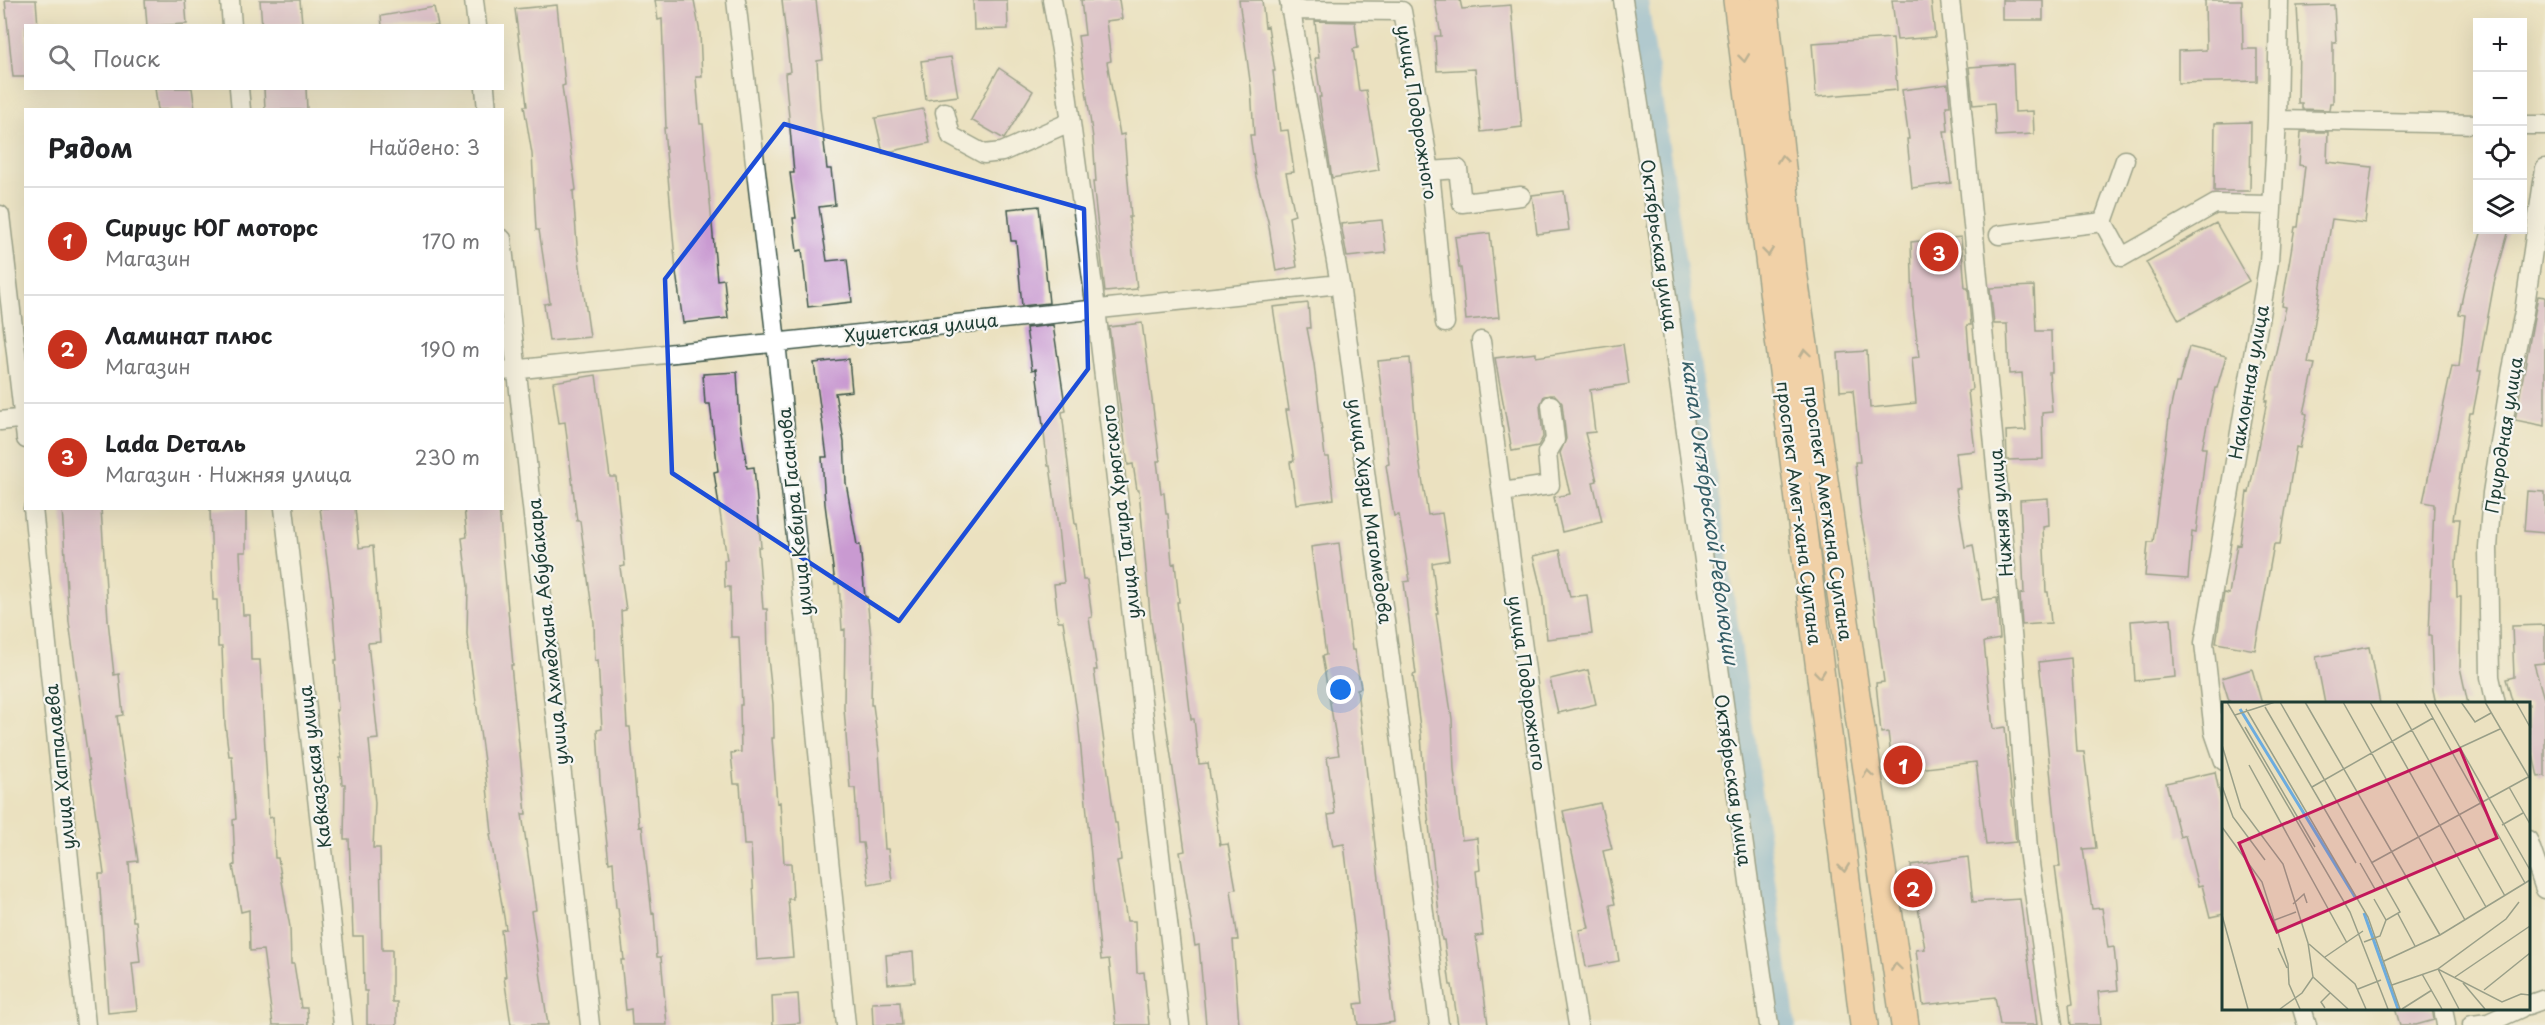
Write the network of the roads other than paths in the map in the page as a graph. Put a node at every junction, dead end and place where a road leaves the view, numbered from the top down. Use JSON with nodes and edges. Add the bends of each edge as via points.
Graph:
{"nodes":[{"id":1,"x":230,"y":0,"type":"edge"},
{"id":2,"x":474,"y":0,"type":"edge"},
{"id":3,"x":736,"y":0,"type":"edge"},
{"id":4,"x":1052,"y":0,"type":"edge"},
{"id":5,"x":1623,"y":0,"type":"edge"},
{"id":6,"x":1737,"y":0,"type":"edge"},
{"id":7,"x":1764,"y":0,"type":"edge"},
{"id":8,"x":1950,"y":0,"type":"edge"},
{"id":9,"x":2279,"y":0,"type":"edge"},
{"id":10,"x":1289,"y":5,"type":"edge"},
{"id":11,"x":232,"y":24,"type":"edge"},
{"id":12,"x":477,"y":24,"type":"edge"},
{"id":13,"x":239,"y":90,"type":"edge"},
{"id":14,"x":485,"y":90,"type":"edge"},
{"id":15,"x":241,"y":108,"type":"edge"},
{"id":16,"x":487,"y":108,"type":"edge"},
{"id":17,"x":945,"y":112,"type":"dead end"},
{"id":18,"x":2277,"y":120,"type":"junction"},
{"id":19,"x":1070,"y":122,"type":"junction"},
{"id":20,"x":2473,"y":124,"type":"edge"},
{"id":21,"x":2527,"y":125,"type":"edge"},
{"id":22,"x":2545,"y":125,"type":"edge"},
{"id":23,"x":2125,"y":160,"type":"dead end"},
{"id":24,"x":2545,"y":168,"type":"edge"},
{"id":25,"x":1430,"y":171,"type":"junction"},
{"id":26,"x":1521,"y":196,"type":"dead end"},
{"id":27,"x":2272,"y":205,"type":"junction"},
{"id":28,"x":0,"y":215,"type":"edge"},
{"id":29,"x":2103,"y":222,"type":"junction"},
{"id":30,"x":1999,"y":235,"type":"dead end"},
{"id":31,"x":504,"y":271,"type":"edge"},
{"id":32,"x":1340,"y":284,"type":"junction"},
{"id":33,"x":1096,"y":309,"type":"junction"},
{"id":34,"x":1445,"y":323,"type":"dead end"},
{"id":35,"x":1481,"y":341,"type":"dead end"},
{"id":36,"x":776,"y":342,"type":"junction"},
{"id":37,"x":510,"y":370,"type":"edge"},
{"id":38,"x":1551,"y":405,"type":"dead end"},
{"id":39,"x":24,"y":418,"type":"edge"},
{"id":40,"x":0,"y":421,"type":"edge"},
{"id":41,"x":1502,"y":492,"type":"junction"},
{"id":42,"x":33,"y":510,"type":"edge"},
{"id":43,"x":284,"y":510,"type":"edge"},
{"id":44,"x":2496,"y":702,"type":"edge"},
{"id":45,"x":2222,"y":755,"type":"edge"},
{"id":46,"x":2530,"y":843,"type":"edge"},
{"id":47,"x":2545,"y":889,"type":"edge"},
{"id":48,"x":2545,"y":999,"type":"edge"},
{"id":49,"x":2530,"y":1005,"type":"edge"},
{"id":50,"x":2303,"y":1010,"type":"edge"},
{"id":51,"x":2443,"y":1010,"type":"edge"},
{"id":52,"x":2517,"y":1010,"type":"edge"},
{"id":53,"x":86,"y":1025,"type":"edge"},
{"id":54,"x":343,"y":1025,"type":"edge"},
{"id":55,"x":590,"y":1025,"type":"edge"},
{"id":56,"x":846,"y":1025,"type":"edge"},
{"id":57,"x":1180,"y":1025,"type":"edge"},
{"id":58,"x":1439,"y":1025,"type":"edge"},
{"id":59,"x":1578,"y":1025,"type":"edge"},
{"id":60,"x":1769,"y":1025,"type":"edge"},
{"id":61,"x":1864,"y":1025,"type":"edge"},
{"id":62,"x":1905,"y":1025,"type":"edge"},
{"id":63,"x":2053,"y":1025,"type":"edge"},
{"id":64,"x":2307,"y":1025,"type":"edge"},
{"id":65,"x":2446,"y":1025,"type":"edge"},
{"id":66,"x":2472,"y":1025,"type":"edge"}],
"edges":[{"from":1,"to":11,"type":"street"},
{"from":2,"to":12,"type":"street"},
{"from":3,"to":36,"type":"street","name":"улица Кебира Гасанова"},
{"from":4,"to":19,"type":"street","name":"улица Тагира Хрюгского"},
{"from":5,"to":60,"type":"street","name":"Октябрьская улица"},
{"from":6,"to":61,"type":"main road","name":"проспект Амет-хана Султана","one_way":true},
{"from":62,"to":7,"type":"main road","name":"проспект Аметхана Султана","one_way":true,"via":[[1793,271]]},
{"from":8,"to":63,"type":"street","name":"Нижняя улица","via":[[2011,621],[2028,850]]},
{"from":9,"to":18,"type":"street","name":"Наклонная улица"},
{"from":10,"to":25,"type":"street","name":"улица Подорожного","via":[[1402,11]]},
{"from":10,"to":32,"type":"street","name":"улица Хизри Магомедова"},
{"from":13,"to":15,"type":"street"},
{"from":14,"to":16,"type":"street"},
{"from":17,"to":19,"type":"street","via":[[951,136],[984,154],[1002,152]]},
{"from":18,"to":20,"type":"street"},
{"from":18,"to":27,"type":"street","name":"Наклонная улица"},
{"from":19,"to":33,"type":"street","name":"улица Тагира Хрюгского"},
{"from":21,"to":22,"type":"street"},
{"from":23,"to":29,"type":"street"},
{"from":24,"to":44,"type":"street","name":"Природная улица","via":[[2492,493],[2488,548],[2490,665]]},
{"from":25,"to":26,"type":"street","via":[[1458,169],[1462,203]]},
{"from":25,"to":34,"type":"street","name":"улица Подорожного"},
{"from":27,"to":29,"type":"street","via":[[2214,204],[2122,257]]},
{"from":27,"to":45,"type":"street","name":"Наклонная улица","via":[[2269,262],[2204,643],[2214,732]]},
{"from":28,"to":39,"type":"street"},
{"from":29,"to":30,"type":"street"},
{"from":31,"to":37,"type":"street","name":"улица Ахмедхана Абубакара"},
{"from":32,"to":33,"type":"street","name":"Хушетская улица"},
{"from":32,"to":58,"type":"street","name":"улица Хизри Магомедова"},
{"from":33,"to":36,"type":"street","name":"Хушетская улица"},
{"from":33,"to":57,"type":"street","name":"улица Тагира Хрюгского"},
{"from":35,"to":41,"type":"street","name":"улица Подорожного"},
{"from":36,"to":37,"type":"street","name":"Хушетская улица"},
{"from":36,"to":56,"type":"street","name":"улица Кебира Гасанова"},
{"from":37,"to":55,"type":"street","name":"улица Ахмедхана Абубакара"},
{"from":38,"to":41,"type":"street","via":[[1555,441],[1547,453],[1550,485]]},
{"from":39,"to":40,"type":"street"},
{"from":41,"to":59,"type":"street","name":"улица Подорожного"},
{"from":42,"to":53,"type":"street","name":"улица Хаппалаева"},
{"from":43,"to":54,"type":"street","name":"Кавказская улица"},
{"from":46,"to":47,"type":"street"},
{"from":48,"to":49,"type":"street"},
{"from":50,"to":64,"type":"street"},
{"from":51,"to":65,"type":"street"},
{"from":52,"to":66,"type":"street","via":[[2488,1023]]}]}
